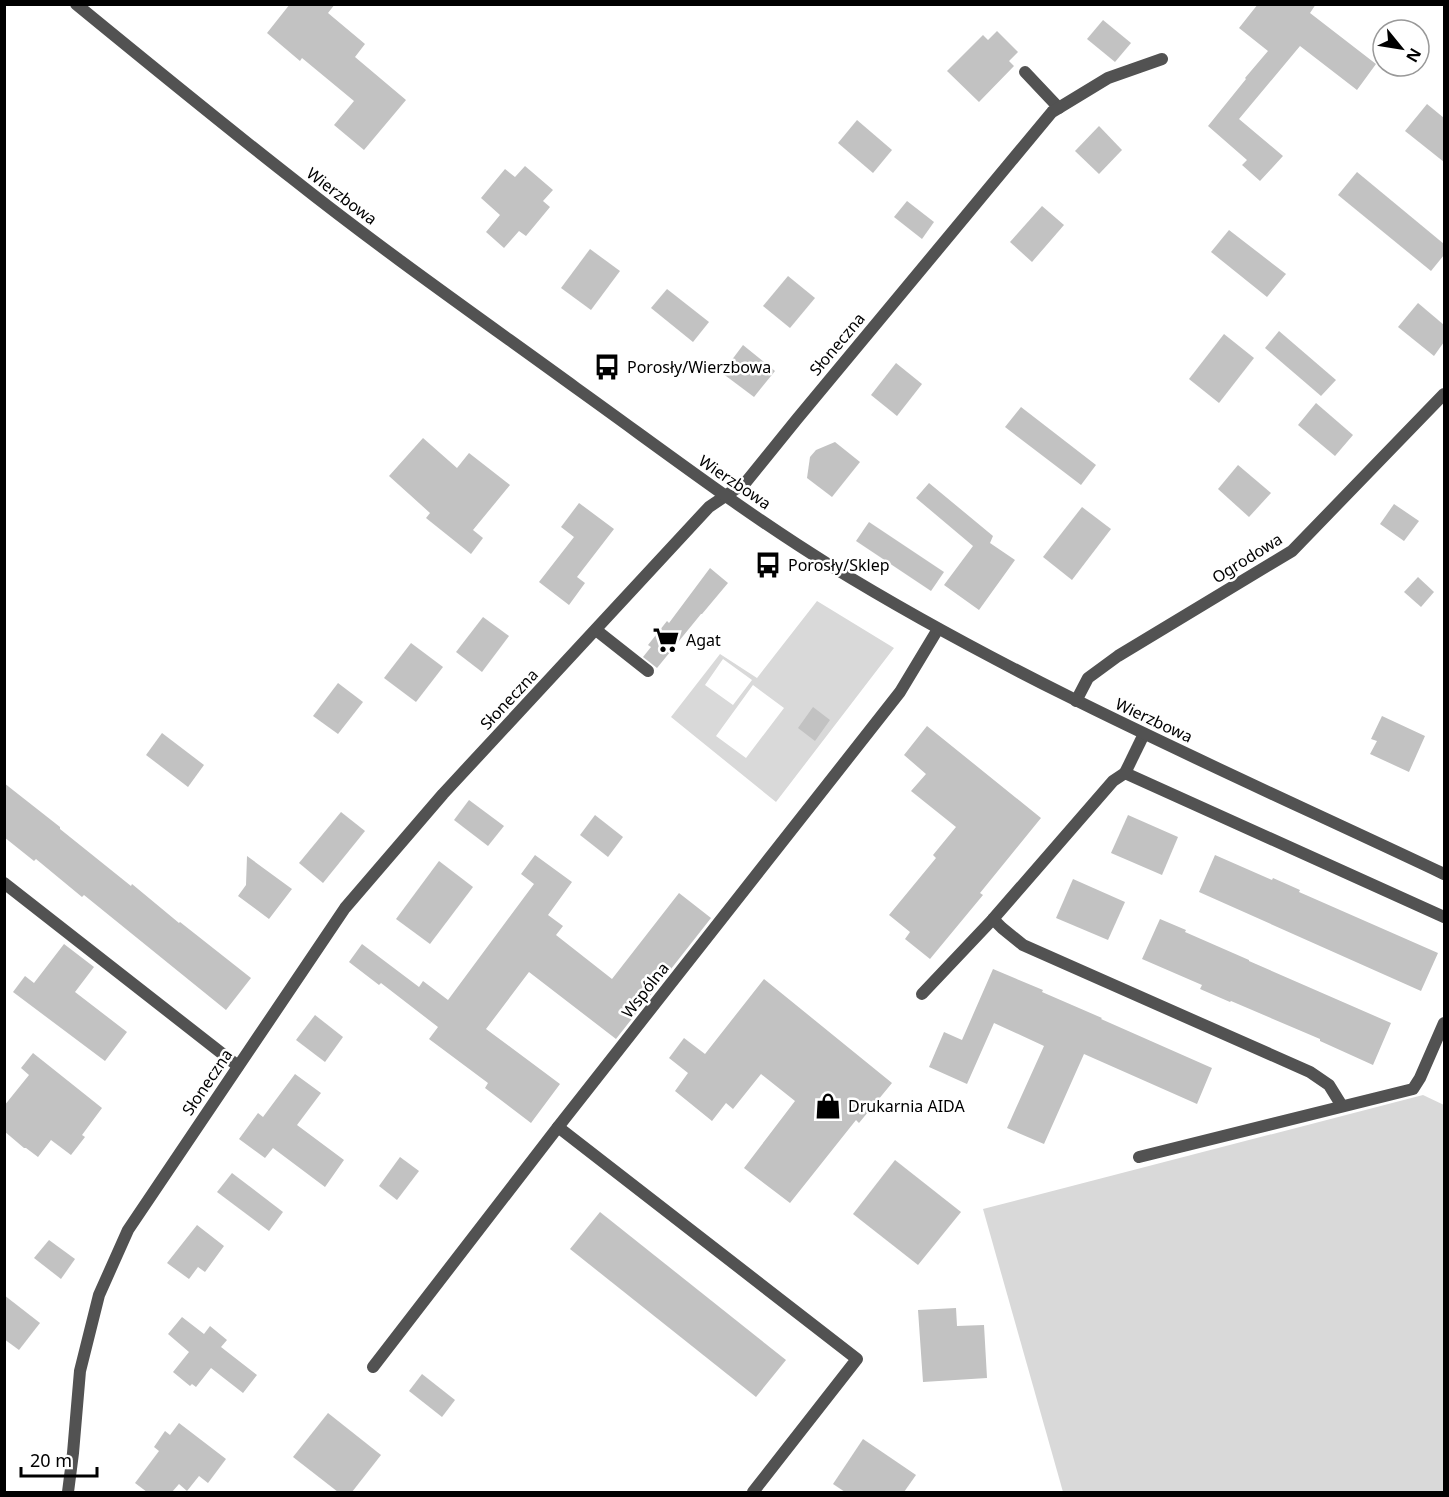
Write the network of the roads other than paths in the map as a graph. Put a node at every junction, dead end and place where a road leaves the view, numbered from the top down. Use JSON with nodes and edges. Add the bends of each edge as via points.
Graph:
{"nodes":[{"id":1,"x":76,"y":4,"type":"edge"},
{"id":2,"x":1162,"y":59,"type":"dead end"},
{"id":3,"x":1024,"y":72,"type":"dead end"},
{"id":4,"x":1059,"y":108,"type":"junction"},
{"id":5,"x":1444,"y":394,"type":"edge"},
{"id":6,"x":725,"y":496,"type":"junction"},
{"id":7,"x":938,"y":629,"type":"junction"},
{"id":8,"x":596,"y":630,"type":"junction"},
{"id":9,"x":648,"y":671,"type":"dead end"},
{"id":10,"x":1076,"y":701,"type":"junction"},
{"id":11,"x":1144,"y":734,"type":"junction"},
{"id":12,"x":1125,"y":773,"type":"junction"},
{"id":13,"x":1444,"y":874,"type":"edge"},
{"id":14,"x":4,"y":883,"type":"edge"},
{"id":15,"x":1444,"y":917,"type":"edge"},
{"id":16,"x":993,"y":919,"type":"junction"},
{"id":17,"x":922,"y":994,"type":"dead end"},
{"id":18,"x":1444,"y":1023,"type":"edge"},
{"id":19,"x":238,"y":1066,"type":"junction"},
{"id":20,"x":1342,"y":1106,"type":"junction"},
{"id":21,"x":558,"y":1127,"type":"junction"},
{"id":22,"x":1139,"y":1157,"type":"dead end"},
{"id":23,"x":373,"y":1367,"type":"dead end"},
{"id":24,"x":68,"y":1492,"type":"edge"},
{"id":25,"x":753,"y":1492,"type":"edge"}],
"edges":[{"from":1,"to":6,"type":"street","name":"Wierzbowa","via":[[395,257]]},
{"from":2,"to":4,"type":"street","name":"Słoneczna","via":[[1108,78]]},
{"from":3,"to":4,"type":"street"},
{"from":4,"to":6,"type":"street","name":"Słoneczna","via":[[972,207],[746,482]]},
{"from":5,"to":10,"type":"street","name":"Ogrodowa","via":[[1292,551],[1118,656],[1088,678]]},
{"from":6,"to":7,"type":"street","name":"Wierzbowa"},
{"from":6,"to":8,"type":"street","name":"Słoneczna","via":[[709,507]]},
{"from":7,"to":10,"type":"street","name":"Wierzbowa"},
{"from":7,"to":21,"type":"street","name":"Wspólna","via":[[900,693]]},
{"from":8,"to":9,"type":"street"},
{"from":8,"to":19,"type":"street","name":"Słoneczna","via":[[443,794],[345,908]]},
{"from":10,"to":11,"type":"street","name":"Wierzbowa"},
{"from":11,"to":12,"type":"street"},
{"from":11,"to":13,"type":"street","name":"Wierzbowa"},
{"from":12,"to":15,"type":"street"},
{"from":12,"to":16,"type":"street","via":[[1113,781]]},
{"from":14,"to":19,"type":"street"},
{"from":16,"to":17,"type":"street"},
{"from":16,"to":20,"type":"street","via":[[1023,945],[1310,1072],[1329,1085]]},
{"from":18,"to":20,"type":"street","via":[[1413,1089]]},
{"from":19,"to":24,"type":"street","name":"Słoneczna","via":[[128,1230],[99,1295],[80,1371]]},
{"from":20,"to":22,"type":"street"},
{"from":21,"to":23,"type":"street","name":"Wspólna"},
{"from":21,"to":25,"type":"street","via":[[857,1359]]}]}
